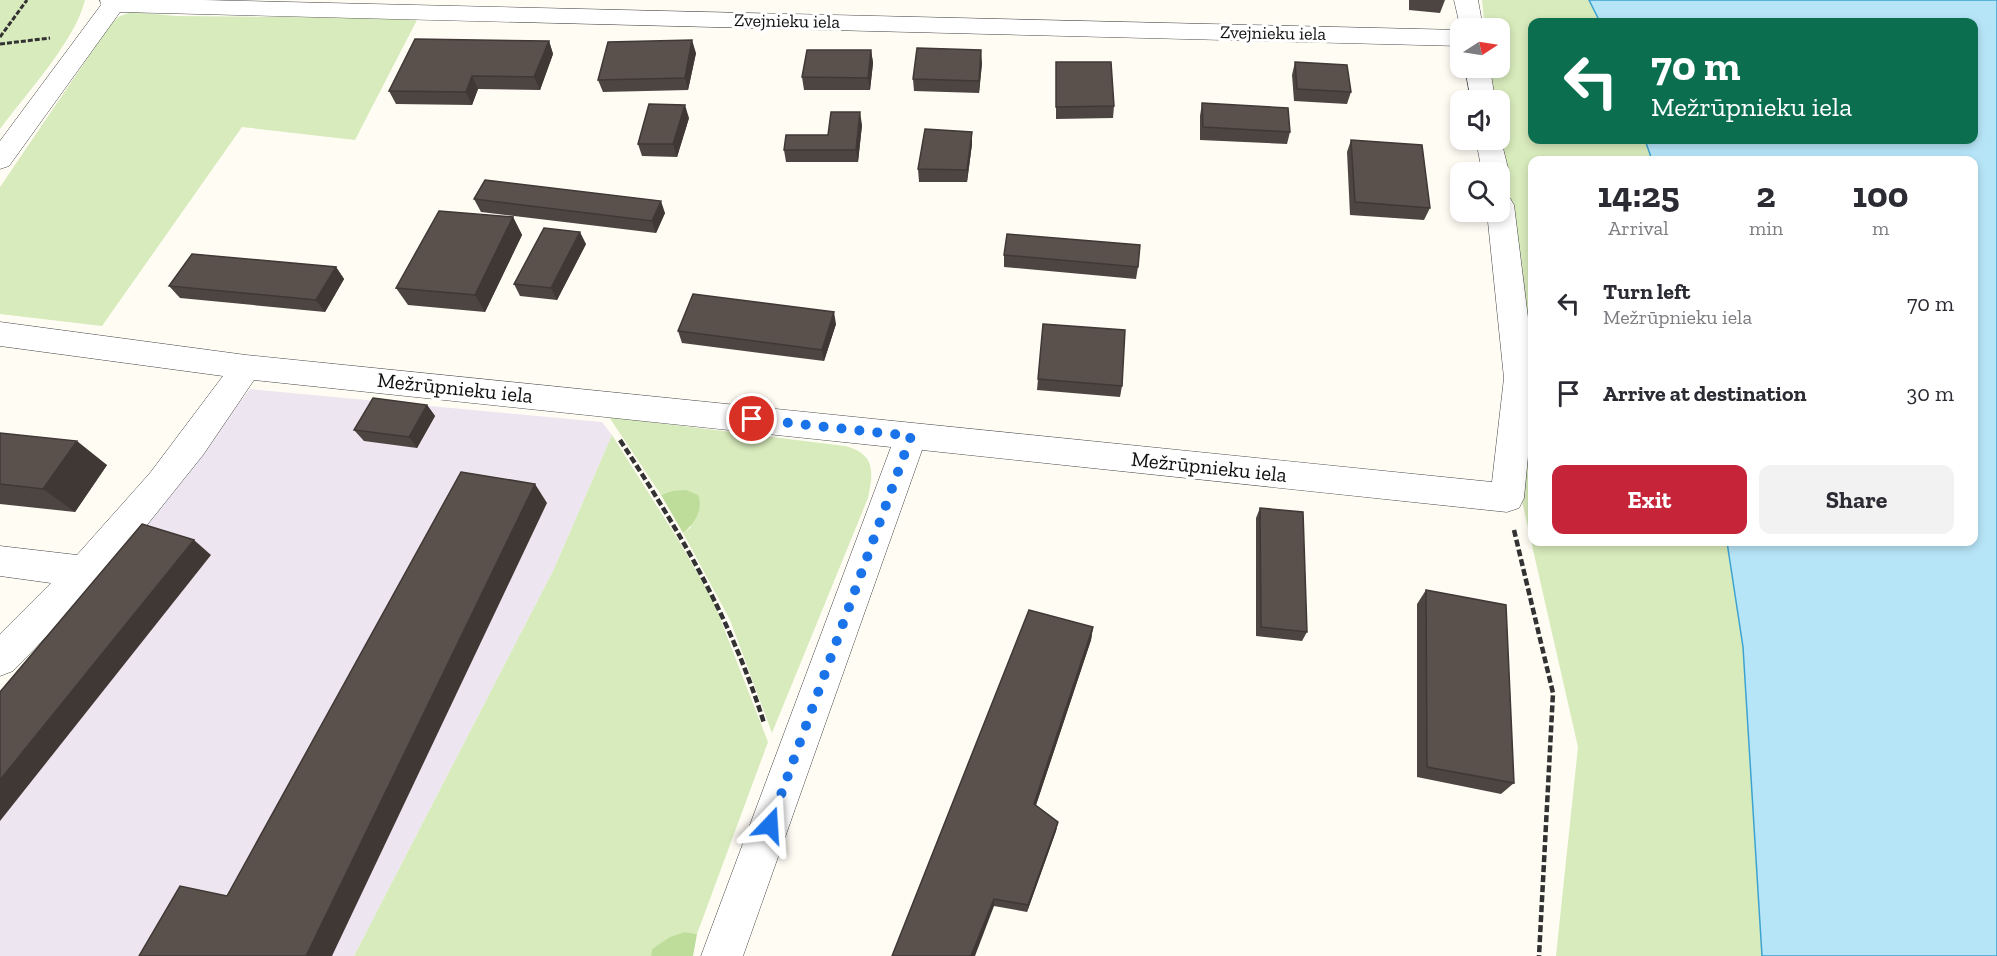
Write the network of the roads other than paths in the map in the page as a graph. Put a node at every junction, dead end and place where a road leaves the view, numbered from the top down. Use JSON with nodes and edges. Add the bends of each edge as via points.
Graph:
{"nodes":[{"id":1,"x":1466,"y":0,"type":"edge"},
{"id":2,"x":112,"y":3,"type":"edge"},
{"id":3,"x":1469,"y":18,"type":"edge"},
{"id":4,"x":1450,"y":38,"type":"edge"},
{"id":5,"x":0,"y":160,"type":"edge"},
{"id":6,"x":1502,"y":222,"type":"edge"},
{"id":7,"x":0,"y":334,"type":"edge"},
{"id":8,"x":246,"y":367,"type":"junction"},
{"id":9,"x":911,"y":436,"type":"junction"},
{"id":10,"x":0,"y":561,"type":"edge"},
{"id":11,"x":86,"y":572,"type":"junction"},
{"id":12,"x":0,"y":659,"type":"edge"},
{"id":13,"x":722,"y":956,"type":"edge"}],
"edges":[{"from":1,"to":3,"type":"street"},
{"from":2,"to":4,"type":"street","name":"Zvejnieku iela"},
{"from":2,"to":5,"type":"street"},
{"from":6,"to":9,"type":"street","name":"Mežrūpnieku iela","via":[[1520,378],[1507,498]]},
{"from":7,"to":8,"type":"street","name":"Mežrūpnieku iela"},
{"from":8,"to":9,"type":"street","name":"Mežrūpnieku iela"},
{"from":8,"to":11,"type":"street","via":[[182,458]]},
{"from":9,"to":13,"type":"street"},
{"from":10,"to":11,"type":"street"},
{"from":11,"to":12,"type":"street"}]}
